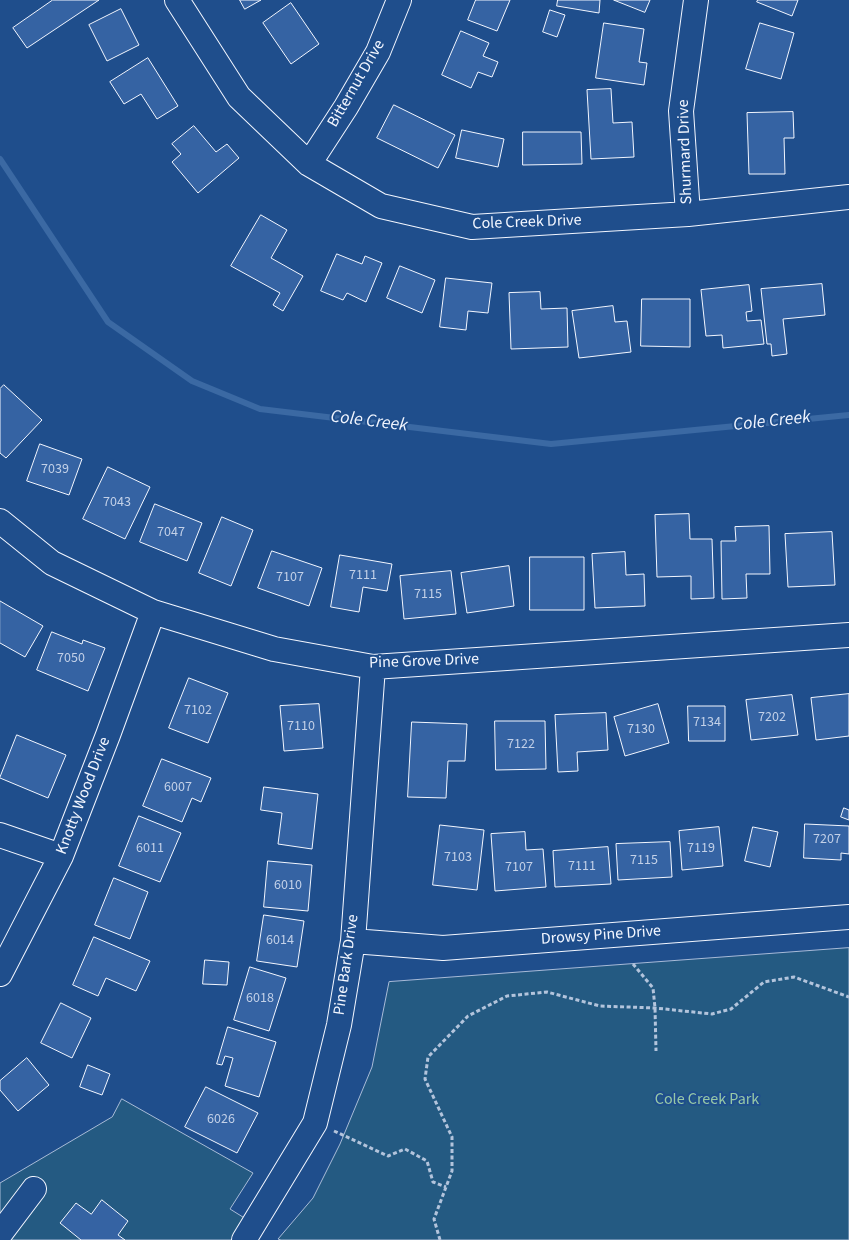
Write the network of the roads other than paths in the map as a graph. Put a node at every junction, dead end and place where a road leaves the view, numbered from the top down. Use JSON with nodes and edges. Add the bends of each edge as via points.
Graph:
{"nodes":[{"id":1,"x":177,"y":0,"type":"edge"},
{"id":2,"x":398,"y":0,"type":"edge"},
{"id":3,"x":696,"y":0,"type":"edge"},
{"id":4,"x":309,"y":164,"type":"junction"},
{"id":5,"x":849,"y":197,"type":"edge"},
{"id":6,"x":688,"y":214,"type":"junction"},
{"id":7,"x":0,"y":521,"type":"edge"},
{"id":8,"x":153,"y":612,"type":"junction"},
{"id":9,"x":849,"y":635,"type":"edge"},
{"id":10,"x":373,"y":667,"type":"junction"},
{"id":11,"x":0,"y":835,"type":"edge"},
{"id":12,"x":61,"y":856,"type":"junction"},
{"id":13,"x":849,"y":917,"type":"edge"},
{"id":14,"x":353,"y":941,"type":"junction"},
{"id":15,"x":0,"y":974,"type":"edge"},
{"id":16,"x":34,"y":1189,"type":"dead end"},
{"id":17,"x":0,"y":1234,"type":"edge"},
{"id":18,"x":244,"y":1240,"type":"edge"}],
"edges":[{"from":1,"to":4,"type":"street","name":"Cole Creek Drive","via":[[239,98]]},
{"from":2,"to":4,"type":"street","name":"Bitternut Drive","via":[[378,52]]},
{"from":3,"to":6,"type":"street","name":"Shurmard Drive","via":[[681,111]]},
{"from":4,"to":6,"type":"street","name":"Cole Creek Drive","via":[[382,206],[472,227]]},
{"from":5,"to":6,"type":"street","name":"Cole Creek Drive"},
{"from":7,"to":8,"type":"street","name":"Pine Grove Drive","via":[[52,563]]},
{"from":8,"to":10,"type":"street","name":"Pine Grove Drive","via":[[274,649]]},
{"from":8,"to":12,"type":"street","name":"Knotty Wood Drive"},
{"from":9,"to":10,"type":"street","name":"Pine Grove Drive"},
{"from":10,"to":14,"type":"street","name":"Pine Bark Drive"},
{"from":11,"to":12,"type":"street"},
{"from":12,"to":15,"type":"street","name":"Knotty Wood Drive"},
{"from":13,"to":14,"type":"street","name":"Drowsy Pine Drive","via":[[443,948]]},
{"from":14,"to":18,"type":"street","name":"Pine Bark Drive","via":[[339,1025],[315,1123]]},
{"from":16,"to":17,"type":"street"}]}
